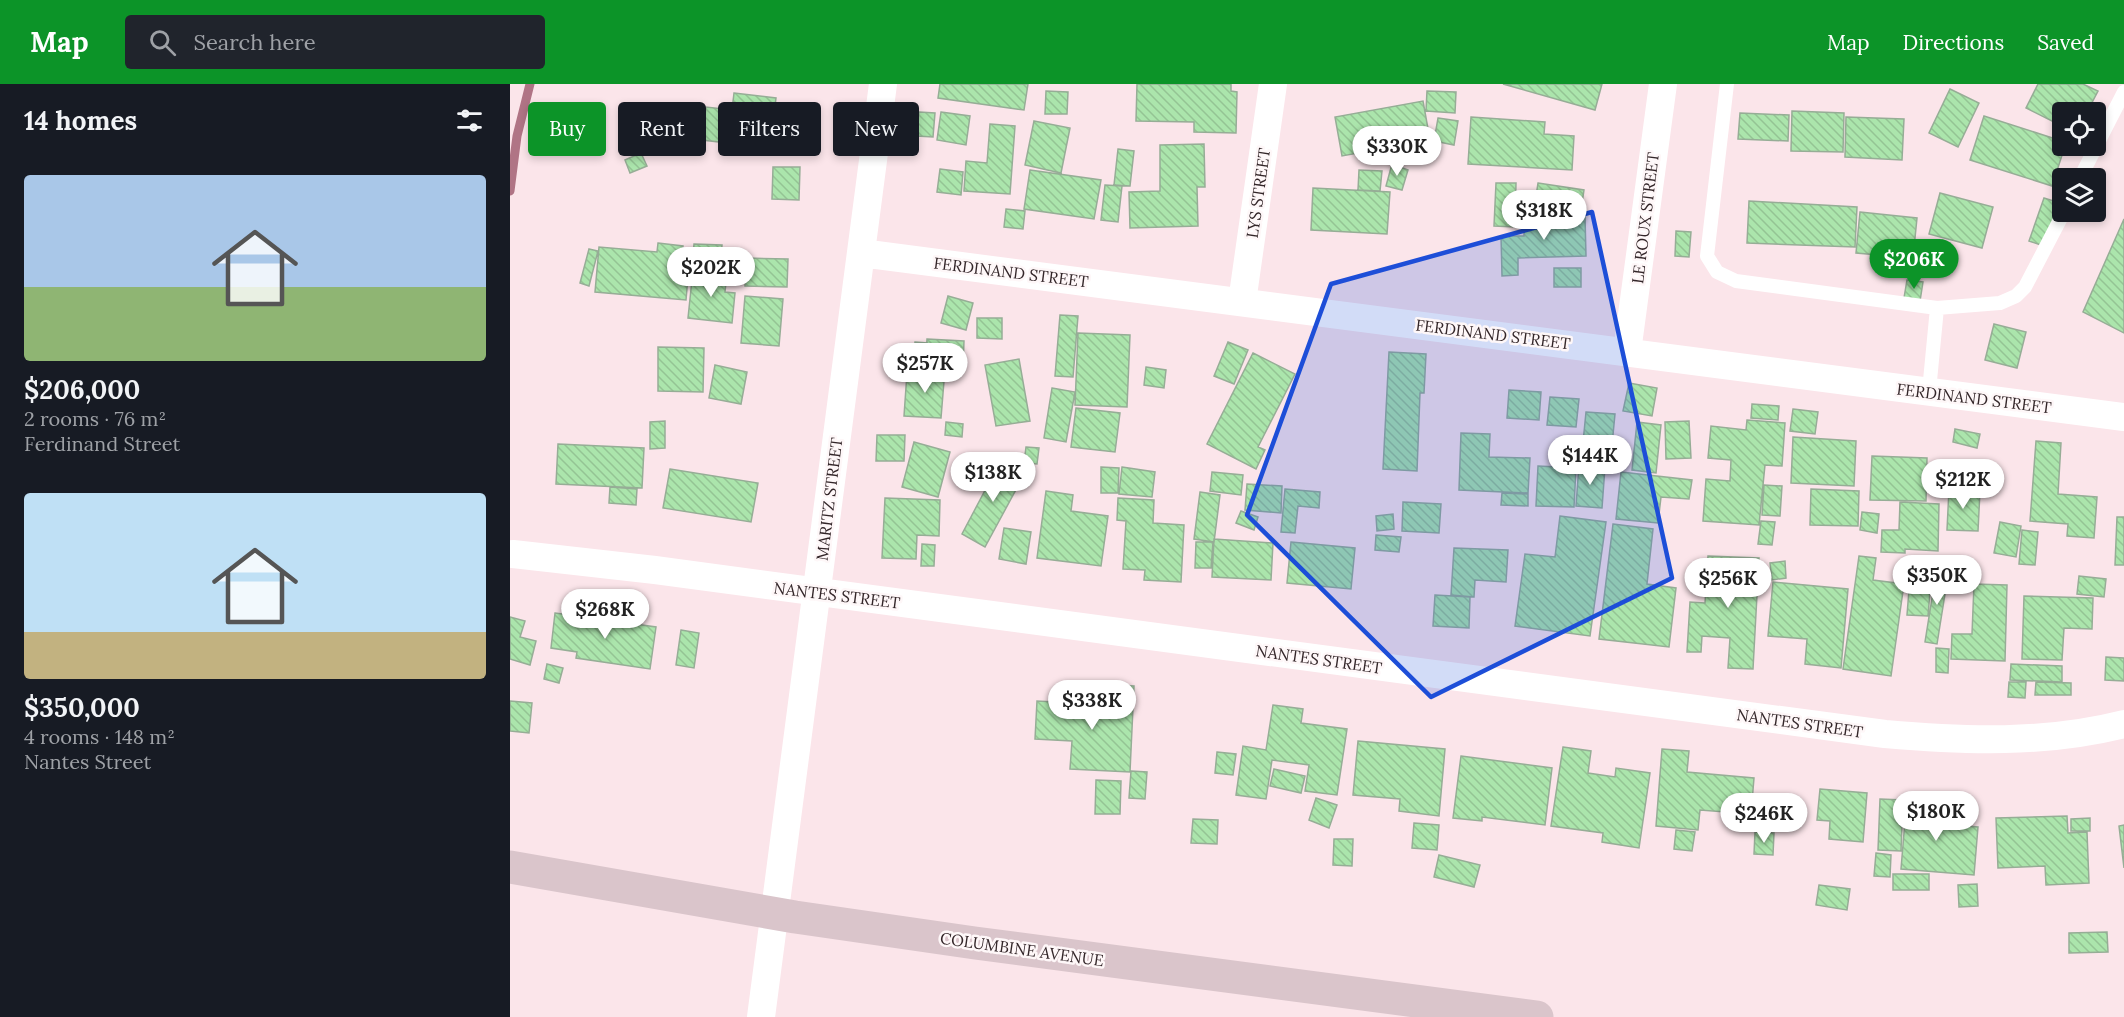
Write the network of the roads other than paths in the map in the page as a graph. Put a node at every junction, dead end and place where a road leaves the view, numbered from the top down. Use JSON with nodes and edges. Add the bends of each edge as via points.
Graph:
{"nodes":[{"id":1,"x":883,"y":84,"type":"edge"},
{"id":2,"x":1273,"y":84,"type":"edge"},
{"id":3,"x":1663,"y":84,"type":"edge"},
{"id":4,"x":1727,"y":84,"type":"edge"},
{"id":5,"x":2124,"y":92,"type":"edge"},
{"id":6,"x":2085,"y":168,"type":"edge"},
{"id":7,"x":2059,"y":222,"type":"edge"},
{"id":8,"x":861,"y":253,"type":"junction"},
{"id":9,"x":1242,"y":302,"type":"junction"},
{"id":10,"x":1937,"y":308,"type":"junction"},
{"id":11,"x":1628,"y":352,"type":"junction"},
{"id":12,"x":1929,"y":391,"type":"junction"},
{"id":13,"x":2124,"y":417,"type":"edge"},
{"id":14,"x":513,"y":554,"type":"dead end"},
{"id":15,"x":817,"y":593,"type":"junction"},
{"id":16,"x":2124,"y":724,"type":"edge"},
{"id":17,"x":510,"y":867,"type":"edge"},
{"id":18,"x":776,"y":914,"type":"junction"},
{"id":19,"x":761,"y":1017,"type":"edge"},
{"id":20,"x":1537,"y":1017,"type":"edge"}],
"edges":[{"from":1,"to":8,"type":"street","name":"MARITZ STREET"},
{"from":2,"to":9,"type":"street","name":"LYS STREET"},
{"from":3,"to":11,"type":"street","name":"LE ROUX STREET"},
{"from":4,"to":10,"type":"lane","via":[[1707,256],[1718,272],[1736,281]]},
{"from":5,"to":6,"type":"lane"},
{"from":7,"to":10,"type":"lane","via":[[2025,287],[2016,296],[2000,303]]},
{"from":8,"to":9,"type":"street","name":"FERDINAND STREET"},
{"from":8,"to":15,"type":"street","name":"MARITZ STREET"},
{"from":9,"to":11,"type":"street","name":"FERDINAND STREET"},
{"from":10,"to":12,"type":"lane"},
{"from":11,"to":12,"type":"street","name":"FERDINAND STREET"},
{"from":12,"to":13,"type":"street","name":"FERDINAND STREET"},
{"from":14,"to":15,"type":"street","name":"NANTES STREET"},
{"from":15,"to":16,"type":"street","name":"NANTES STREET","via":[[1885,734],[2018,739]]},
{"from":15,"to":18,"type":"street","name":"MARITZ STREET"},
{"from":17,"to":18,"type":"main road","name":"COLUMBINE AVENUE"},
{"from":18,"to":19,"type":"street","name":"MARITZ STREET"},
{"from":18,"to":20,"type":"main road","name":"COLUMBINE AVENUE"}]}
